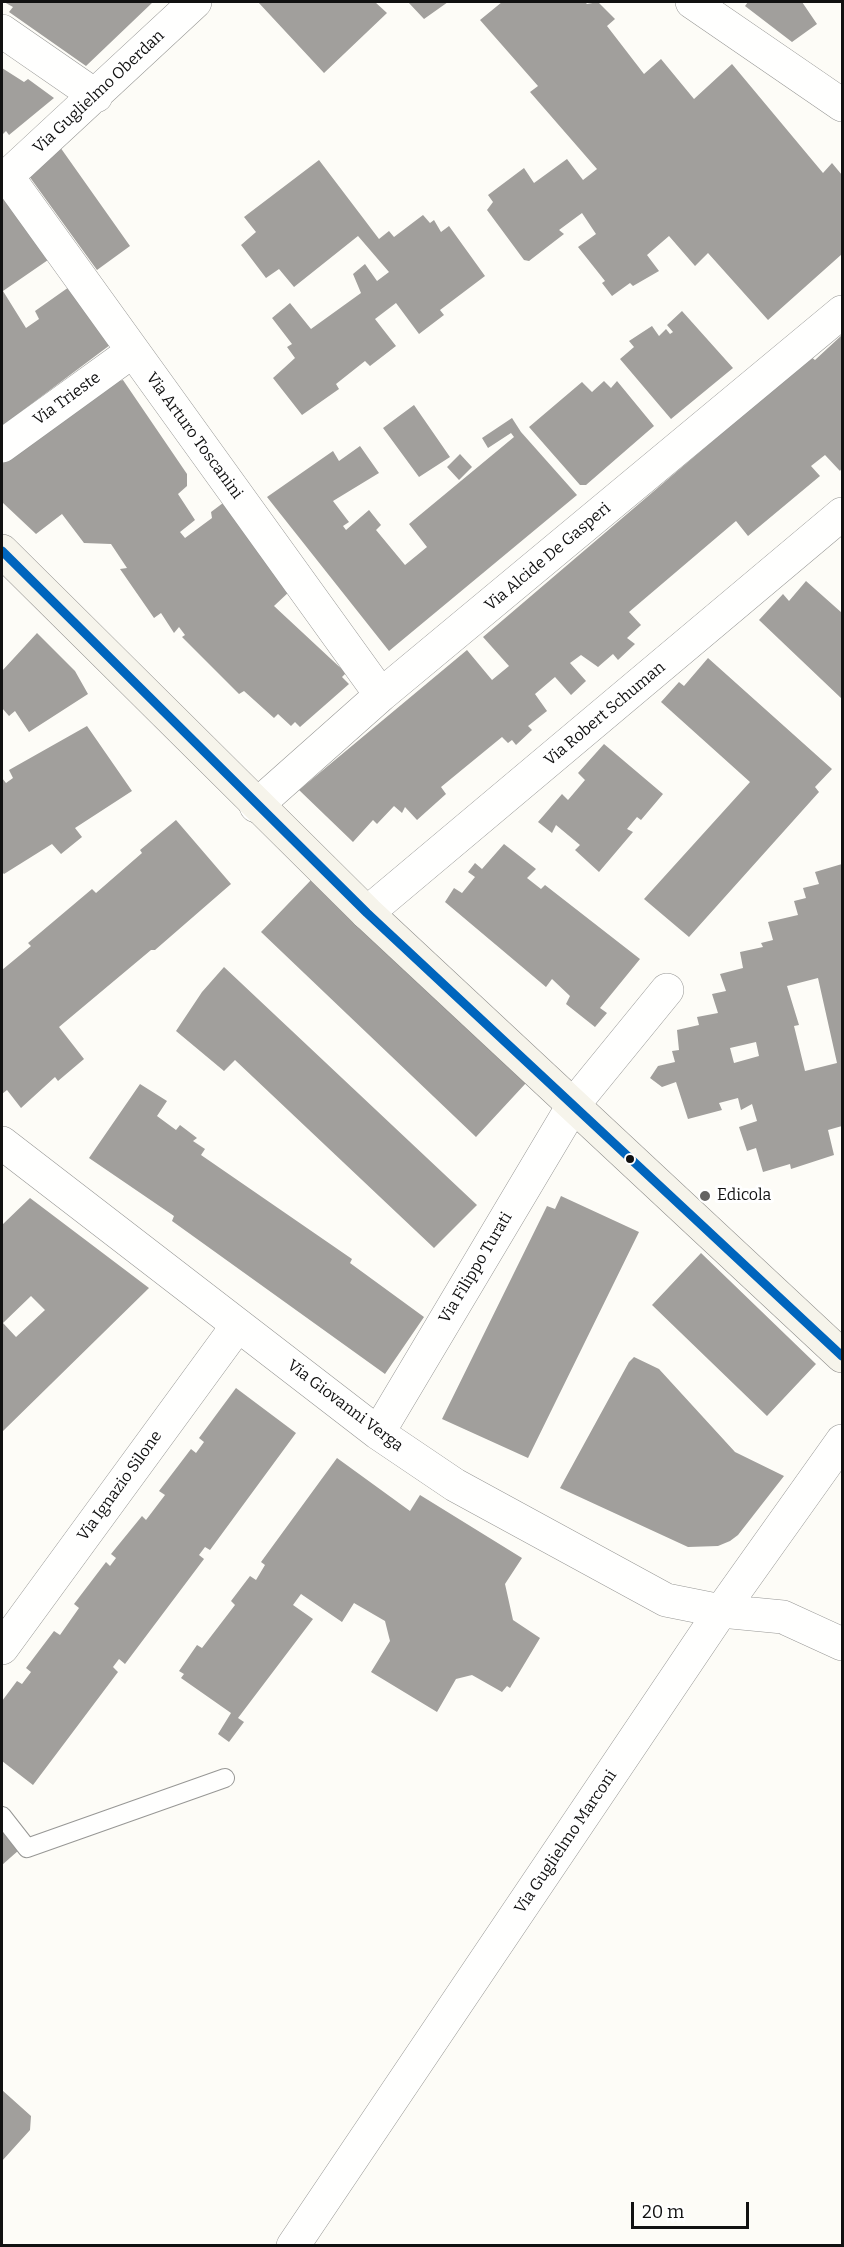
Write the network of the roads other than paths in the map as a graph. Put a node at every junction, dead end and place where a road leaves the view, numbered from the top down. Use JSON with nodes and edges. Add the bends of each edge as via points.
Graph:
{"nodes":[{"id":1,"x":195,"y":2,"type":"edge"},
{"id":2,"x":692,"y":2,"type":"edge"},
{"id":3,"x":2,"y":31,"type":"edge"},
{"id":4,"x":96,"y":96,"type":"junction"},
{"id":5,"x":843,"y":105,"type":"edge"},
{"id":6,"x":4,"y":179,"type":"edge"},
{"id":7,"x":843,"y":312,"type":"edge"},
{"id":8,"x":134,"y":351,"type":"junction"},
{"id":9,"x":2,"y":446,"type":"edge"},
{"id":10,"x":843,"y":514,"type":"edge"},
{"id":11,"x":2,"y":550,"type":"edge"},
{"id":12,"x":381,"y":695,"type":"junction"},
{"id":13,"x":256,"y":806,"type":"junction"},
{"id":14,"x":367,"y":913,"type":"junction"},
{"id":15,"x":667,"y":990,"type":"dead end"},
{"id":16,"x":574,"y":1104,"type":"junction"},
{"id":17,"x":2,"y":1143,"type":"edge"},
{"id":18,"x":238,"y":1325,"type":"junction"},
{"id":19,"x":843,"y":1356,"type":"edge"},
{"id":20,"x":378,"y":1433,"type":"junction"},
{"id":21,"x":843,"y":1441,"type":"edge"},
{"id":22,"x":721,"y":1611,"type":"junction"},
{"id":23,"x":843,"y":1644,"type":"edge"},
{"id":24,"x":2,"y":1648,"type":"edge"},
{"id":25,"x":225,"y":1778,"type":"dead end"},
{"id":26,"x":2,"y":1816,"type":"edge"},
{"id":27,"x":293,"y":2246,"type":"edge"}],
"edges":[{"from":1,"to":4,"type":"street","name":"Via Guglielmo Oberdan"},
{"from":2,"to":5,"type":"street"},
{"from":3,"to":4,"type":"street"},
{"from":4,"to":6,"type":"street","name":"Via Guglielmo Oberdan"},
{"from":6,"to":8,"type":"street","name":"Via Arturo Toscanini"},
{"from":7,"to":12,"type":"street","name":"Via Alcide De Gasperi"},
{"from":8,"to":9,"type":"street","name":"Via Trieste"},
{"from":8,"to":12,"type":"street","name":"Via Arturo Toscanini"},
{"from":10,"to":14,"type":"street","name":"Via Robert Schuman"},
{"from":11,"to":13,"type":"main road"},
{"from":12,"to":13,"type":"street","name":"Via Alcide De Gasperi"},
{"from":13,"to":14,"type":"main road"},
{"from":14,"to":16,"type":"main road"},
{"from":15,"to":16,"type":"street","name":"Via Filippo Turati"},
{"from":16,"to":19,"type":"main road"},
{"from":16,"to":20,"type":"street","name":"Via Filippo Turati"},
{"from":17,"to":18,"type":"street","name":"Via Giovanni Verga"},
{"from":18,"to":20,"type":"street","name":"Via Giovanni Verga"},
{"from":18,"to":24,"type":"street","name":"Via Ignazio Silone"},
{"from":20,"to":22,"type":"street","name":"Via Giovanni Verga","via":[[454,1485],[666,1600]]},
{"from":21,"to":22,"type":"street","name":"Via Guglielmo Marconi"},
{"from":22,"to":23,"type":"street","name":"Via Giovanni Verga","via":[[783,1617]]},
{"from":22,"to":27,"type":"street","name":"Via Guglielmo Marconi"},
{"from":25,"to":26,"type":"lane","via":[[27,1848]]}]}
